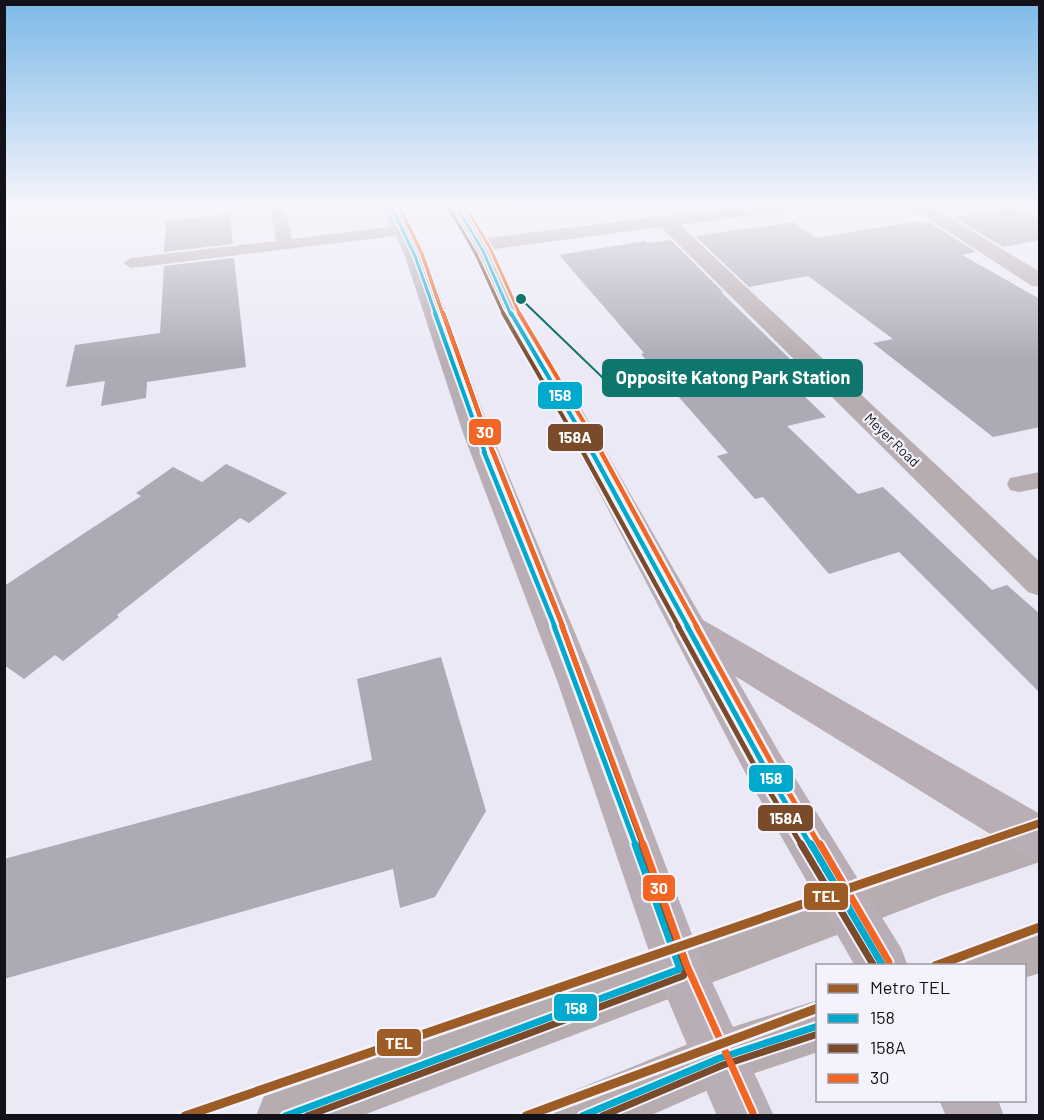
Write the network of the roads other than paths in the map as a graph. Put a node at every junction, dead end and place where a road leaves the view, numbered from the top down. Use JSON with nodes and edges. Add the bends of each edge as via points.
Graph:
{"nodes":[{"id":1,"x":182,"y":256,"type":"edge"},
{"id":2,"x":415,"y":256,"type":"edge"},
{"id":3,"x":485,"y":256,"type":"edge"},
{"id":4,"x":702,"y":256,"type":"edge"},
{"id":5,"x":1000,"y":256,"type":"edge"},
{"id":6,"x":130,"y":262,"type":"dead end"},
{"id":7,"x":1040,"y":281,"type":"edge"},
{"id":8,"x":1040,"y":583,"type":"edge"},
{"id":9,"x":687,"y":628,"type":"junction"},
{"id":10,"x":1040,"y":840,"type":"edge"},
{"id":11,"x":848,"y":907,"type":"junction"},
{"id":12,"x":1040,"y":948,"type":"edge"},
{"id":13,"x":882,"y":964,"type":"edge"},
{"id":14,"x":995,"y":964,"type":"edge"},
{"id":15,"x":680,"y":969,"type":"junction"},
{"id":16,"x":816,"y":1027,"type":"edge"},
{"id":17,"x":720,"y":1058,"type":"junction"},
{"id":18,"x":968,"y":1102,"type":"edge"},
{"id":19,"x":284,"y":1116,"type":"edge"},
{"id":20,"x":581,"y":1116,"type":"edge"},
{"id":21,"x":746,"y":1116,"type":"edge"},
{"id":22,"x":976,"y":1116,"type":"edge"}],
"edges":[{"from":1,"to":6,"type":"lane"},
{"from":2,"to":15,"type":"main road","via":[[477,433],[577,683]]},
{"from":3,"to":9,"type":"main road","via":[[512,316],[572,415]]},
{"from":4,"to":8,"type":"street","name":"Meyer Road"},
{"from":5,"to":7,"type":"street"},
{"from":9,"to":10,"type":"main road"},
{"from":9,"to":11,"type":"main road"},
{"from":10,"to":11,"type":"street"},
{"from":11,"to":13,"type":"main road"},
{"from":11,"to":15,"type":"street"},
{"from":12,"to":14,"type":"street"},
{"from":15,"to":17,"type":"main road"},
{"from":15,"to":19,"type":"street"},
{"from":16,"to":17,"type":"street"},
{"from":17,"to":20,"type":"street"},
{"from":17,"to":21,"type":"main road"},
{"from":18,"to":22,"type":"main road"}]}
